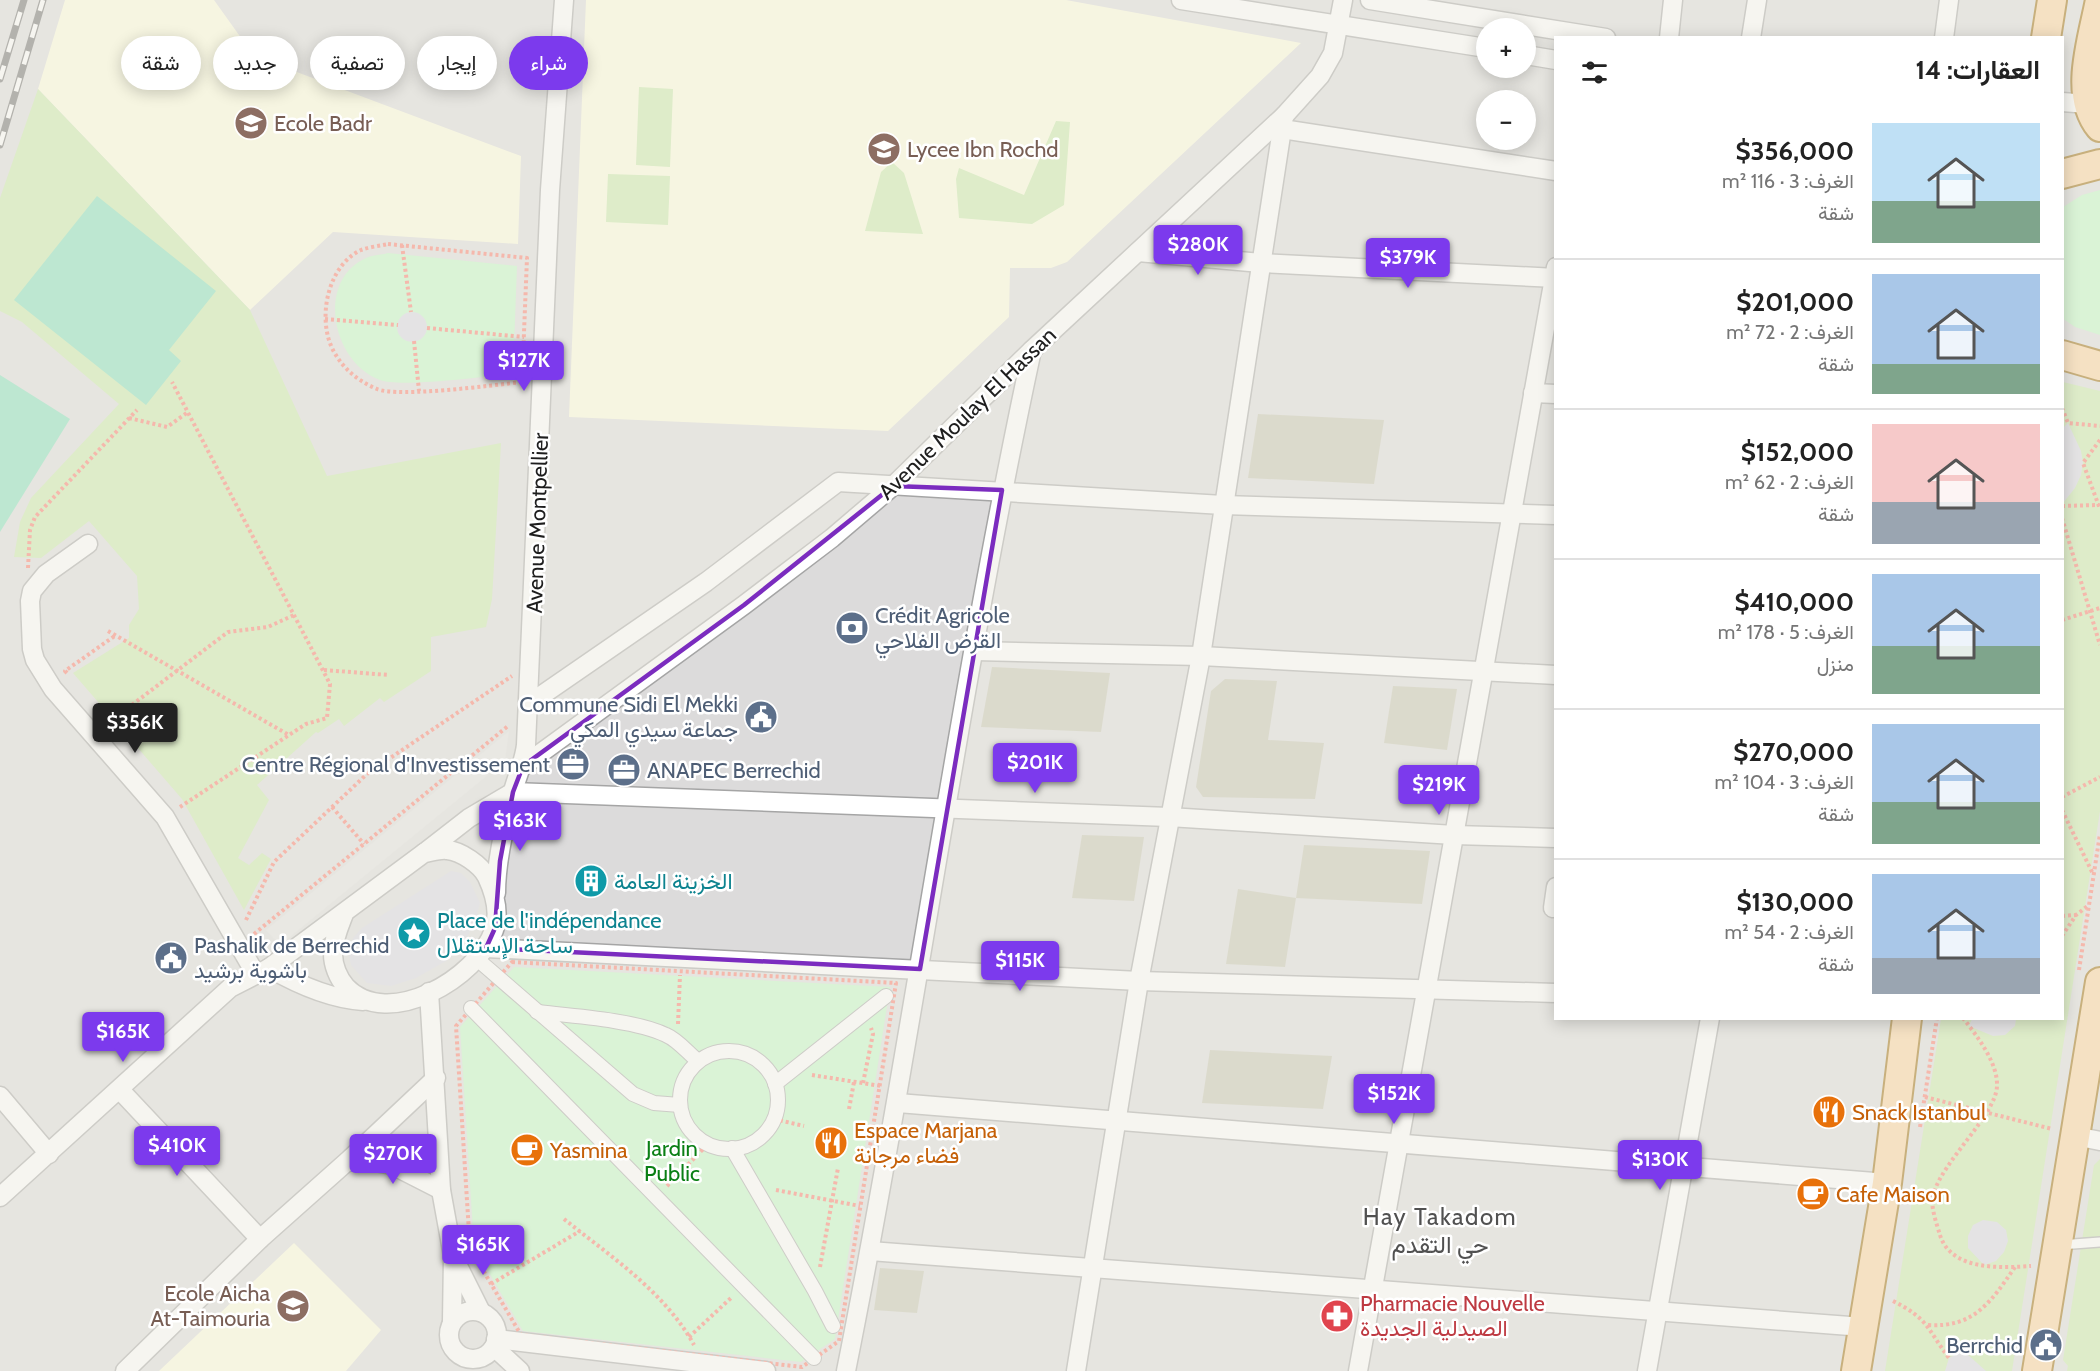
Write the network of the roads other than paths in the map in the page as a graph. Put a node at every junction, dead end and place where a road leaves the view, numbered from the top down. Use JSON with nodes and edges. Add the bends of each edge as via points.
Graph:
{"nodes":[{"id":1,"x":564,"y":0,"type":"edge"},
{"id":2,"x":1181,"y":0,"type":"edge"},
{"id":3,"x":1343,"y":0,"type":"edge"},
{"id":4,"x":1370,"y":0,"type":"edge"},
{"id":5,"x":1673,"y":0,"type":"edge"},
{"id":6,"x":1758,"y":0,"type":"edge"},
{"id":7,"x":1949,"y":0,"type":"edge"},
{"id":8,"x":2052,"y":0,"type":"edge"},
{"id":9,"x":2100,"y":0,"type":"edge"},
{"id":10,"x":1340,"y":24,"type":"junction"},
{"id":11,"x":1593,"y":36,"type":"edge"},
{"id":12,"x":1669,"y":36,"type":"edge"},
{"id":13,"x":1751,"y":36,"type":"edge"},
{"id":14,"x":1944,"y":36,"type":"edge"},
{"id":15,"x":2046,"y":36,"type":"edge"},
{"id":16,"x":1476,"y":46,"type":"edge"},
{"id":17,"x":1536,"y":57,"type":"edge"},
{"id":18,"x":1554,"y":60,"type":"edge"},
{"id":19,"x":2084,"y":111,"type":"edge"},
{"id":20,"x":1283,"y":122,"type":"junction"},
{"id":21,"x":2100,"y":164,"type":"edge"},
{"id":22,"x":1554,"y":171,"type":"edge"},
{"id":23,"x":2064,"y":173,"type":"edge"},
{"id":24,"x":1138,"y":252,"type":"junction"},
{"id":25,"x":1261,"y":263,"type":"junction"},
{"id":26,"x":1554,"y":274,"type":"edge"},
{"id":27,"x":1554,"y":279,"type":"edge"},
{"id":28,"x":1032,"y":350,"type":"junction"},
{"id":29,"x":2064,"y":356,"type":"edge"},
{"id":30,"x":2100,"y":366,"type":"edge"},
{"id":31,"x":1533,"y":393,"type":"junction"},
{"id":32,"x":1554,"y":394,"type":"edge"},
{"id":33,"x":893,"y":486,"type":"junction"},
{"id":34,"x":1002,"y":490,"type":"junction"},
{"id":35,"x":1223,"y":505,"type":"junction"},
{"id":36,"x":1512,"y":513,"type":"junction"},
{"id":37,"x":1554,"y":515,"type":"edge"},
{"id":38,"x":88,"y":544,"type":"dead end"},
{"id":39,"x":975,"y":651,"type":"junction"},
{"id":40,"x":1201,"y":656,"type":"junction"},
{"id":41,"x":1483,"y":673,"type":"junction"},
{"id":42,"x":1554,"y":675,"type":"edge"},
{"id":43,"x":529,"y":704,"type":"junction"},
{"id":44,"x":523,"y":766,"type":"junction"},
{"id":45,"x":513,"y":792,"type":"junction"},
{"id":46,"x":947,"y":809,"type":"junction"},
{"id":47,"x":1169,"y":817,"type":"junction"},
{"id":48,"x":1454,"y":835,"type":"junction"},
{"id":49,"x":1554,"y":838,"type":"edge"},
{"id":50,"x":424,"y":853,"type":"junction"},
{"id":51,"x":1554,"y":901,"type":"edge"},
{"id":52,"x":1553,"y":908,"type":"dead end"},
{"id":53,"x":497,"y":909,"type":"junction"},
{"id":54,"x":344,"y":914,"type":"junction"},
{"id":55,"x":481,"y":953,"type":"junction"},
{"id":56,"x":920,"y":969,"type":"junction"},
{"id":57,"x":262,"y":970,"type":"junction"},
{"id":58,"x":1139,"y":981,"type":"junction"},
{"id":59,"x":2100,"y":982,"type":"edge"},
{"id":60,"x":1425,"y":989,"type":"junction"},
{"id":61,"x":429,"y":992,"type":"junction"},
{"id":62,"x":1554,"y":993,"type":"edge"},
{"id":63,"x":886,"y":996,"type":"dead end"},
{"id":64,"x":366,"y":1001,"type":"junction"},
{"id":65,"x":471,"y":1008,"type":"road end"},
{"id":66,"x":537,"y":1012,"type":"junction"},
{"id":67,"x":1710,"y":1020,"type":"edge"},
{"id":68,"x":1907,"y":1020,"type":"edge"},
{"id":69,"x":698,"y":1061,"type":"junction"},
{"id":70,"x":436,"y":1078,"type":"junction"},
{"id":71,"x":775,"y":1084,"type":"junction"},
{"id":72,"x":120,"y":1090,"type":"junction"},
{"id":73,"x":0,"y":1096,"type":"edge"},
{"id":74,"x":899,"y":1096,"type":"junction"},
{"id":75,"x":680,"y":1105,"type":"junction"},
{"id":76,"x":1116,"y":1121,"type":"junction"},
{"id":77,"x":2076,"y":1135,"type":"edge"},
{"id":78,"x":1400,"y":1144,"type":"junction"},
{"id":79,"x":732,"y":1148,"type":"junction"},
{"id":80,"x":49,"y":1154,"type":"junction"},
{"id":81,"x":351,"y":1158,"type":"junction"},
{"id":82,"x":1683,"y":1166,"type":"junction"},
{"id":83,"x":1898,"y":1187,"type":"junction"},
{"id":84,"x":441,"y":1190,"type":"junction"},
{"id":85,"x":0,"y":1197,"type":"edge"},
{"id":86,"x":260,"y":1239,"type":"junction"},
{"id":87,"x":2100,"y":1242,"type":"edge"},
{"id":88,"x":2057,"y":1245,"type":"junction"},
{"id":89,"x":870,"y":1251,"type":"junction"},
{"id":90,"x":453,"y":1256,"type":"junction"},
{"id":91,"x":1094,"y":1268,"type":"junction"},
{"id":92,"x":1372,"y":1289,"type":"junction"},
{"id":93,"x":1657,"y":1311,"type":"junction"},
{"id":94,"x":481,"y":1312,"type":"junction"},
{"id":95,"x":452,"y":1322,"type":"junction"},
{"id":96,"x":832,"y":1326,"type":"dead end"},
{"id":97,"x":1863,"y":1327,"type":"junction"},
{"id":98,"x":495,"y":1343,"type":"junction"},
{"id":99,"x":814,"y":1358,"type":"road end"},
{"id":100,"x":458,"y":1363,"type":"edge"},
{"id":101,"x":125,"y":1371,"type":"edge"},
{"id":102,"x":520,"y":1371,"type":"edge"},
{"id":103,"x":766,"y":1371,"type":"edge"},
{"id":104,"x":846,"y":1371,"type":"edge"},
{"id":105,"x":1076,"y":1371,"type":"edge"},
{"id":106,"x":1358,"y":1371,"type":"edge"},
{"id":107,"x":1647,"y":1371,"type":"edge"},
{"id":108,"x":1856,"y":1371,"type":"edge"},
{"id":109,"x":2037,"y":1371,"type":"edge"}],
"edges":[{"from":1,"to":43,"type":"street","name":"Avenue Montpellier","via":[[550,190]]},
{"from":2,"to":10,"type":"street"},
{"from":3,"to":10,"type":"street","name":"Avenue Moulay El Hassan"},
{"from":4,"to":11,"type":"street"},
{"from":5,"to":12,"type":"street"},
{"from":6,"to":13,"type":"street"},
{"from":7,"to":14,"type":"street"},
{"from":8,"to":15,"type":"main road"},
{"from":9,"to":19,"type":"main road"},
{"from":10,"to":16,"type":"street"},
{"from":10,"to":20,"type":"street","name":"Avenue Moulay El Hassan","via":[[1334,53]]},
{"from":17,"to":18,"type":"street"},
{"from":20,"to":22,"type":"street"},
{"from":20,"to":24,"type":"street","name":"Avenue Moulay El Hassan"},
{"from":20,"to":25,"type":"street"},
{"from":21,"to":23,"type":"main road"},
{"from":24,"to":25,"type":"street"},
{"from":24,"to":28,"type":"street","name":"Avenue Moulay El Hassan"},
{"from":25,"to":26,"type":"street"},
{"from":25,"to":35,"type":"street"},
{"from":27,"to":31,"type":"street"},
{"from":28,"to":33,"type":"street","name":"Avenue Moulay El Hassan"},
{"from":28,"to":34,"type":"street"},
{"from":29,"to":30,"type":"main road"},
{"from":31,"to":32,"type":"street"},
{"from":31,"to":36,"type":"street"},
{"from":33,"to":34,"type":"street"},
{"from":33,"to":43,"type":"street","via":[[847,481],[830,486],[706,582]]},
{"from":33,"to":44,"type":"street","name":"Avenue Moulay El Hassan","via":[[744,605]]},
{"from":34,"to":35,"type":"street"},
{"from":34,"to":39,"type":"street"},
{"from":35,"to":36,"type":"street"},
{"from":35,"to":40,"type":"street"},
{"from":36,"to":37,"type":"street"},
{"from":36,"to":41,"type":"street"},
{"from":38,"to":57,"type":"street","via":[[46,574],[32,591],[35,660],[53,689],[165,817]]},
{"from":39,"to":40,"type":"street"},
{"from":39,"to":46,"type":"street"},
{"from":40,"to":41,"type":"street"},
{"from":40,"to":47,"type":"street"},
{"from":41,"to":42,"type":"street"},
{"from":41,"to":48,"type":"street"},
{"from":43,"to":44,"type":"street","name":"Avenue Montpellier"},
{"from":44,"to":45,"type":"street","name":"Avenue Montpellier"},
{"from":45,"to":46,"type":"street"},
{"from":45,"to":50,"type":"street","via":[[469,818]]},
{"from":45,"to":53,"type":"street","name":"Avenue Montpellier","via":[[498,869]]},
{"from":46,"to":47,"type":"street"},
{"from":46,"to":56,"type":"street"},
{"from":47,"to":48,"type":"street"},
{"from":47,"to":58,"type":"street"},
{"from":48,"to":49,"type":"street"},
{"from":48,"to":60,"type":"street"},
{"from":50,"to":53,"type":"street","via":[[447,849],[466,857],[484,871]]},
{"from":50,"to":54,"type":"street"},
{"from":51,"to":52,"type":"street"},
{"from":53,"to":55,"type":"street","via":[[495,928]]},
{"from":54,"to":57,"type":"street"},
{"from":54,"to":64,"type":"street","via":[[335,940],[336,969],[352,993]]},
{"from":55,"to":56,"type":"street"},
{"from":55,"to":61,"type":"street","via":[[448,982]]},
{"from":55,"to":66,"type":"street","via":[[498,978]]},
{"from":56,"to":58,"type":"street"},
{"from":56,"to":74,"type":"street"},
{"from":57,"to":64,"type":"street","via":[[347,1000]]},
{"from":57,"to":72,"type":"street","via":[[230,988]]},
{"from":58,"to":60,"type":"street"},
{"from":58,"to":76,"type":"street"},
{"from":59,"to":77,"type":"main road"},
{"from":60,"to":62,"type":"street"},
{"from":60,"to":78,"type":"street"},
{"from":61,"to":64,"type":"street","via":[[395,1004]]},
{"from":61,"to":70,"type":"street"},
{"from":63,"to":71,"type":"street"},
{"from":65,"to":99,"type":"street"},
{"from":66,"to":69,"type":"street","via":[[588,1017],[657,1032]]},
{"from":66,"to":75,"type":"street","via":[[633,1094],[654,1103]]},
{"from":67,"to":82,"type":"street"},
{"from":68,"to":83,"type":"main road"},
{"from":69,"to":71,"type":"street","via":[[719,1052],[742,1053],[762,1065]]},
{"from":69,"to":75,"type":"street","via":[[683,1081]]},
{"from":70,"to":81,"type":"street"},
{"from":70,"to":84,"type":"street"},
{"from":71,"to":79,"type":"street","via":[[774,1119],[756,1140]]},
{"from":72,"to":80,"type":"street"},
{"from":72,"to":86,"type":"street"},
{"from":73,"to":80,"type":"street"},
{"from":74,"to":76,"type":"street"},
{"from":74,"to":89,"type":"street","via":[[869,1207]]},
{"from":75,"to":79,"type":"street","via":[[689,1128],[708,1144]]},
{"from":76,"to":78,"type":"street"},
{"from":76,"to":91,"type":"street"},
{"from":77,"to":88,"type":"main road"},
{"from":78,"to":82,"type":"street"},
{"from":78,"to":92,"type":"street"},
{"from":79,"to":96,"type":"street","via":[[816,1291]]},
{"from":80,"to":85,"type":"street"},
{"from":81,"to":84,"type":"street","via":[[392,1166]]},
{"from":81,"to":86,"type":"street"},
{"from":82,"to":83,"type":"street"},
{"from":82,"to":93,"type":"street"},
{"from":83,"to":97,"type":"main road"},
{"from":84,"to":90,"type":"street"},
{"from":86,"to":101,"type":"street"},
{"from":87,"to":88,"type":"lane"},
{"from":88,"to":109,"type":"main road"},
{"from":89,"to":91,"type":"street"},
{"from":89,"to":104,"type":"street"},
{"from":90,"to":94,"type":"street"},
{"from":90,"to":95,"type":"street"},
{"from":91,"to":92,"type":"street"},
{"from":91,"to":105,"type":"street"},
{"from":92,"to":93,"type":"street"},
{"from":92,"to":106,"type":"street"},
{"from":93,"to":97,"type":"street"},
{"from":93,"to":107,"type":"street"},
{"from":94,"to":95,"type":"street","via":[[465,1312]]},
{"from":94,"to":98,"type":"street","via":[[494,1323]]},
{"from":95,"to":100,"type":"street","via":[[449,1338]]},
{"from":97,"to":108,"type":"main road"},
{"from":98,"to":100,"type":"street","via":[[481,1358]]},
{"from":98,"to":102,"type":"street"},
{"from":98,"to":103,"type":"street","via":[[702,1360]]}]}
